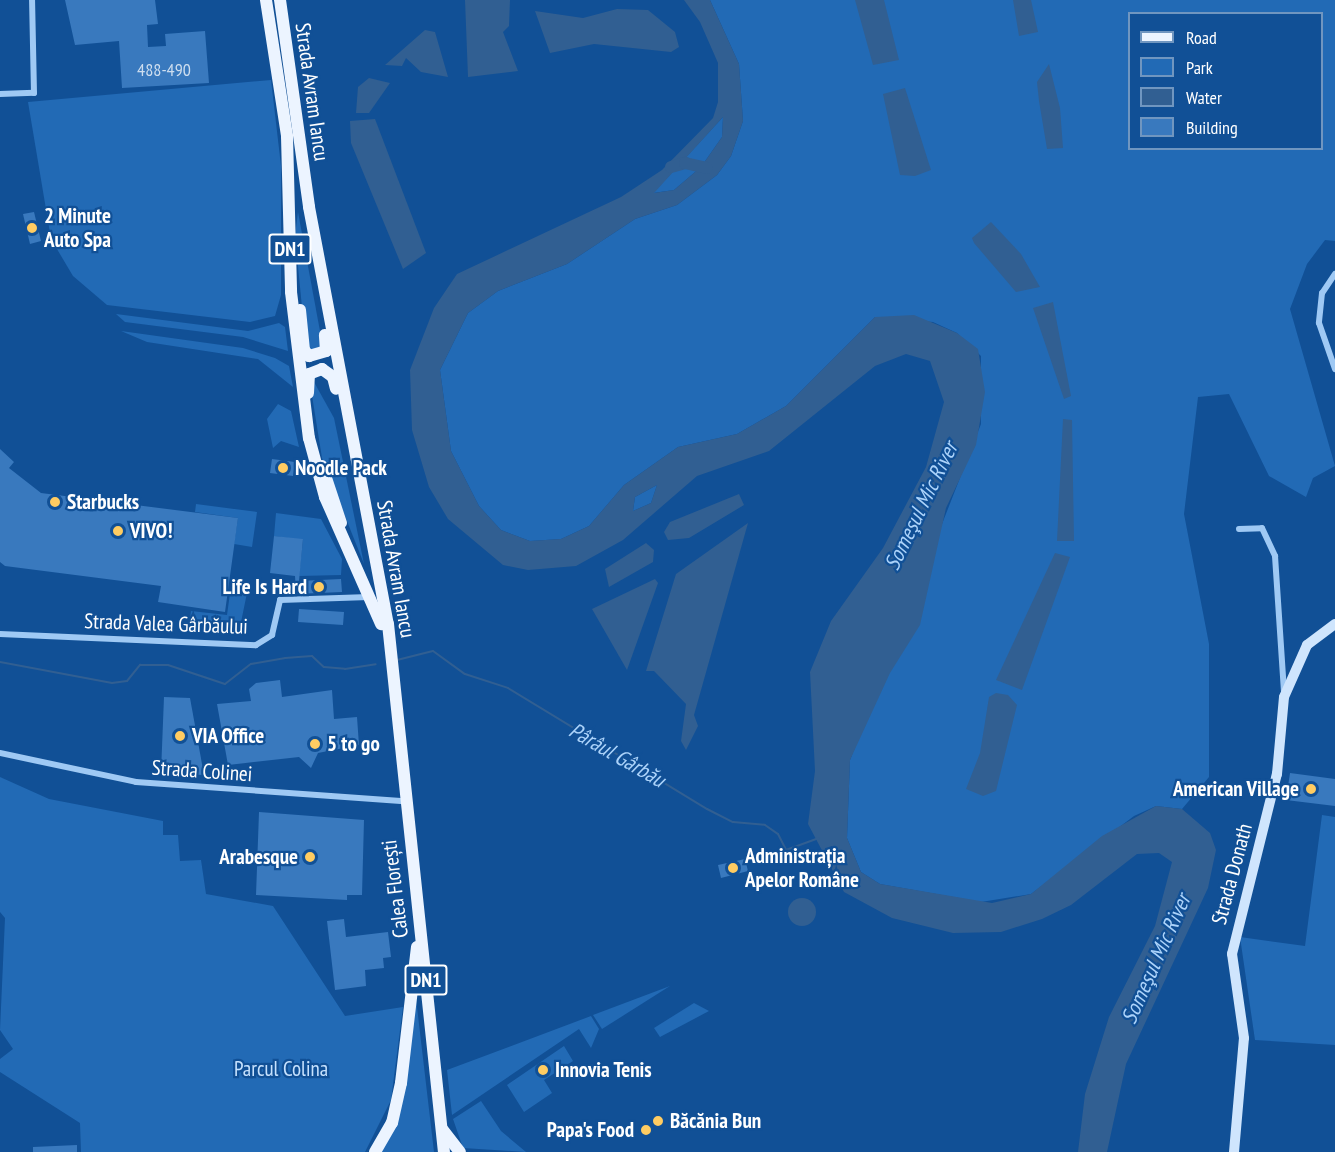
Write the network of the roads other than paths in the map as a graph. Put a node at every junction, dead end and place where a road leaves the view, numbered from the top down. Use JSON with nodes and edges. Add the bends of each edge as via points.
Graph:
{"nodes":[{"id":1,"x":32,"y":0,"type":"edge"},
{"id":2,"x":266,"y":0,"type":"edge"},
{"id":3,"x":280,"y":0,"type":"edge"},
{"id":4,"x":0,"y":94,"type":"edge"},
{"id":5,"x":309,"y":207,"type":"junction"},
{"id":6,"x":289,"y":232,"type":"junction"},
{"id":7,"x":1335,"y":274,"type":"edge"},
{"id":8,"x":1335,"y":369,"type":"edge"},
{"id":9,"x":349,"y":423,"type":"junction"},
{"id":10,"x":1239,"y":528,"type":"dead end"},
{"id":11,"x":343,"y":536,"type":"junction"},
{"id":12,"x":372,"y":596,"type":"junction"},
{"id":13,"x":1335,"y":624,"type":"edge"},
{"id":14,"x":0,"y":634,"type":"edge"},
{"id":15,"x":391,"y":661,"type":"junction"},
{"id":16,"x":1284,"y":697,"type":"junction"},
{"id":17,"x":0,"y":753,"type":"edge"},
{"id":18,"x":404,"y":801,"type":"junction"},
{"id":19,"x":419,"y":925,"type":"junction"},
{"id":20,"x":442,"y":1129,"type":"junction"},
{"id":21,"x":375,"y":1152,"type":"edge"},
{"id":22,"x":444,"y":1152,"type":"edge"},
{"id":23,"x":460,"y":1152,"type":"edge"},
{"id":24,"x":1234,"y":1152,"type":"edge"}],
"edges":[{"from":1,"to":4,"type":"street","via":[[34,93]]},
{"from":2,"to":6,"type":"main road","name":"Strada Avram Iancu","number":"DN1","via":[[287,136]]},
{"from":3,"to":5,"type":"main road","name":"Strada Avram Iancu","number":"DN1"},
{"from":5,"to":6,"type":"main road","via":[[308,247],[327,344],[315,358],[304,350]]},
{"from":5,"to":9,"type":"main road","name":"Strada Avram Iancu","number":"DN1"},
{"from":6,"to":11,"type":"main road","name":"Strada Avram Iancu","number":"DN1","via":[[296,358],[309,438],[325,497]]},
{"from":7,"to":8,"type":"street","via":[[1322,293],[1319,322]]},
{"from":9,"to":11,"type":"main road","via":[[329,372],[309,374],[315,440],[338,502]]},
{"from":9,"to":15,"type":"main road","name":"Strada Avram Iancu","number":"DN1"},
{"from":10,"to":16,"type":"street","via":[[1262,528],[1275,556]]},
{"from":11,"to":12,"type":"main road","name":"Strada Avram Iancu","number":"DN1"},
{"from":12,"to":14,"type":"street","name":"Strada Valea Gârbăului","via":[[280,600],[272,635],[256,645]]},
{"from":12,"to":15,"type":"main road","name":"Strada Avram Iancu","number":"DN1"},
{"from":13,"to":16,"type":"street","name":"Strada Donath","via":[[1307,645]]},
{"from":15,"to":18,"type":"main road","name":"Calea Florești","number":"DN1"},
{"from":16,"to":24,"type":"street","name":"Strada Donath","via":[[1277,774],[1232,954],[1244,1038]]},
{"from":17,"to":18,"type":"street","name":"Strada Colinei","via":[[135,782]]},
{"from":18,"to":19,"type":"main road","name":"Calea Florești","number":"DN1"},
{"from":19,"to":20,"type":"main road","name":"Calea Florești","number":"DN1"},
{"from":19,"to":21,"type":"main road","via":[[401,1083],[392,1123]]},
{"from":20,"to":22,"type":"main road","name":"Calea Florești","number":"DN1"},
{"from":20,"to":23,"type":"main road"}]}
